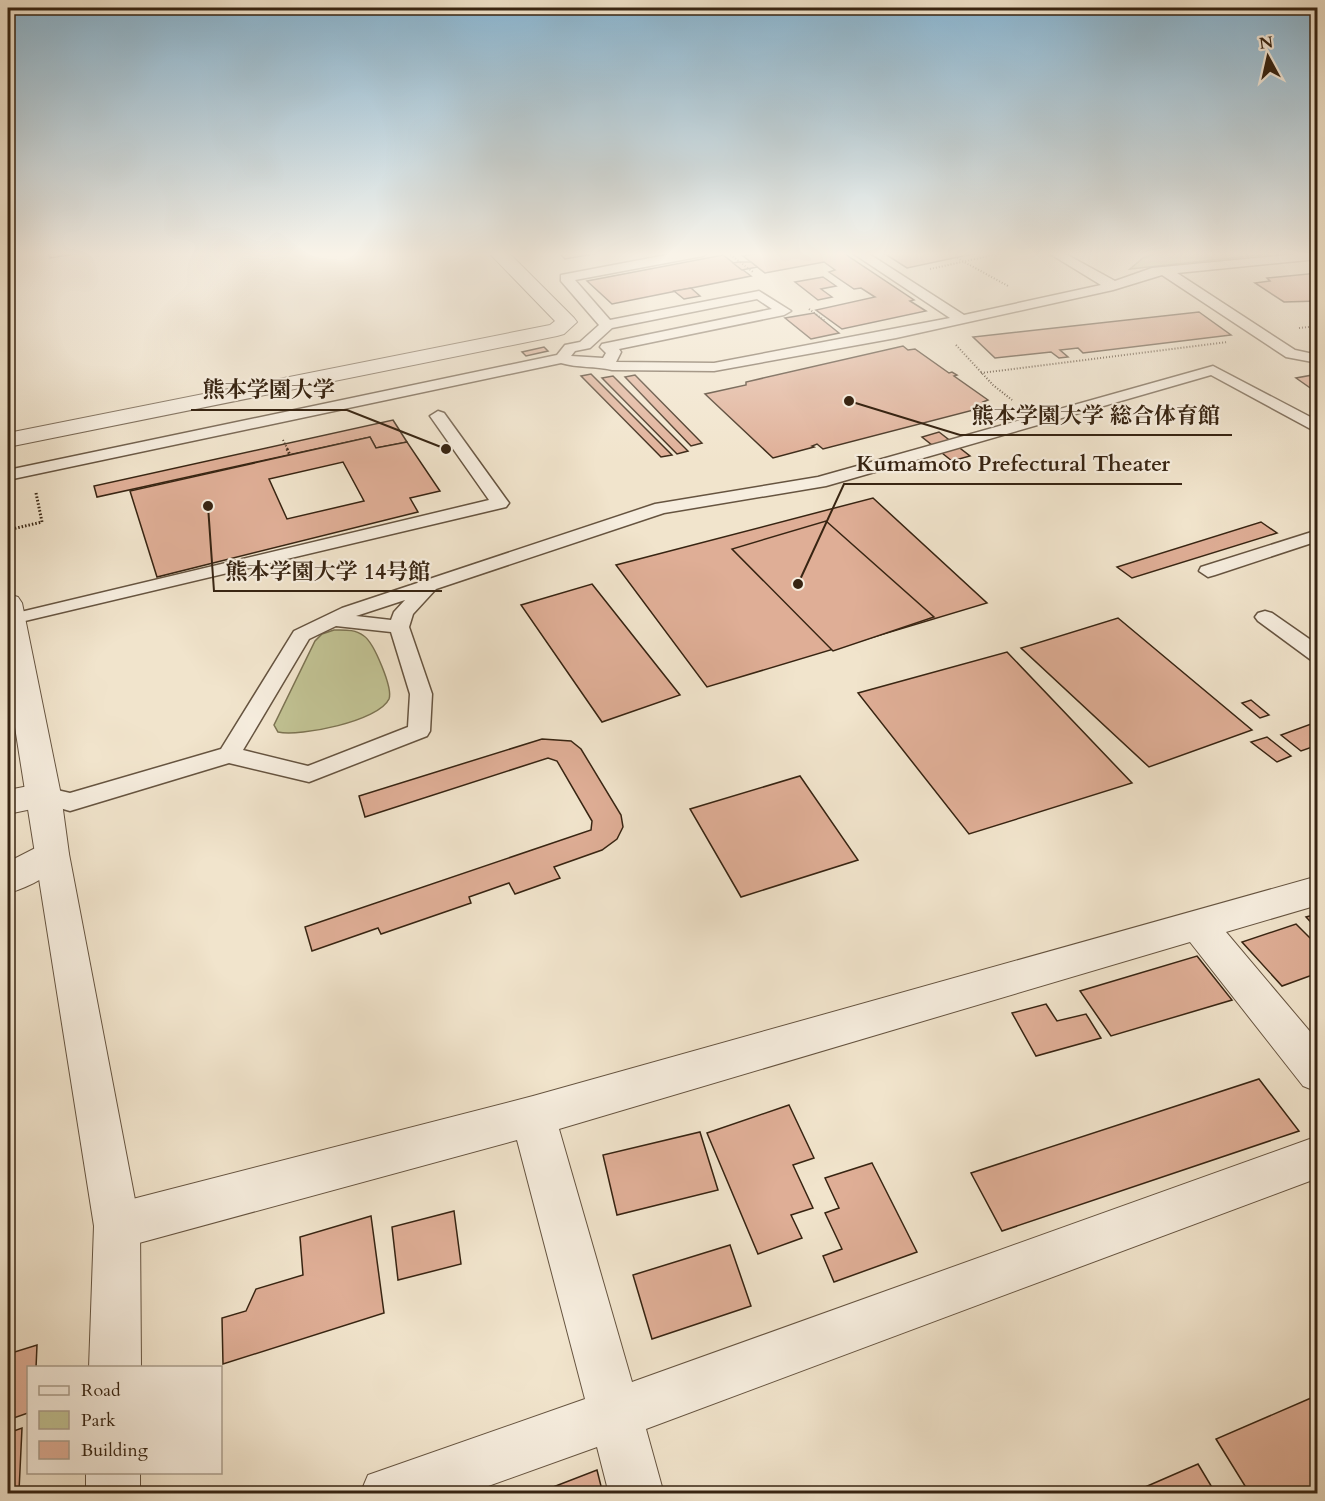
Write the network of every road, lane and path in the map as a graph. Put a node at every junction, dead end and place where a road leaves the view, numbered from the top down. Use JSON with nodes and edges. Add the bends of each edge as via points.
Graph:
{"nodes":[{"id":1,"x":567,"y":322,"type":"edge"},
{"id":2,"x":604,"y":322,"type":"edge"},
{"id":3,"x":622,"y":322,"type":"edge"},
{"id":4,"x":738,"y":322,"type":"edge"},
{"id":5,"x":949,"y":322,"type":"edge"},
{"id":6,"x":1243,"y":322,"type":"edge"},
{"id":7,"x":607,"y":325,"type":"junction"},
{"id":8,"x":937,"y":325,"type":"junction"},
{"id":9,"x":1310,"y":327,"type":"dead end"},
{"id":10,"x":1317,"y":333,"type":"edge"},
{"id":11,"x":1267,"y":338,"type":"junction"},
{"id":12,"x":585,"y":345,"type":"junction"},
{"id":13,"x":606,"y":354,"type":"junction"},
{"id":14,"x":562,"y":358,"type":"junction"},
{"id":15,"x":1317,"y":359,"type":"edge"},
{"id":16,"x":981,"y":373,"type":"junction"},
{"id":17,"x":438,"y":416,"type":"dead end"},
{"id":18,"x":1033,"y":421,"type":"junction"},
{"id":19,"x":1317,"y":428,"type":"edge"},
{"id":20,"x":8,"y":440,"type":"edge"},
{"id":21,"x":8,"y":475,"type":"edge"},
{"id":22,"x":36,"y":492,"type":"dead end"},
{"id":23,"x":8,"y":530,"type":"edge"},
{"id":24,"x":1317,"y":535,"type":"edge"},
{"id":25,"x":1208,"y":571,"type":"dead end"},
{"id":26,"x":430,"y":586,"type":"junction"},
{"id":27,"x":9,"y":611,"type":"edge"},
{"id":28,"x":1265,"y":617,"type":"dead end"},
{"id":29,"x":333,"y":620,"type":"junction"},
{"id":30,"x":399,"y":627,"type":"junction"},
{"id":31,"x":1317,"y":655,"type":"edge"},
{"id":32,"x":229,"y":755,"type":"junction"},
{"id":33,"x":26,"y":799,"type":"edge"},
{"id":34,"x":51,"y":854,"type":"junction"},
{"id":35,"x":8,"y":879,"type":"edge"},
{"id":36,"x":1317,"y":890,"type":"edge"},
{"id":37,"x":1198,"y":925,"type":"junction"},
{"id":38,"x":1317,"y":1072,"type":"edge"},
{"id":39,"x":533,"y":1116,"type":"junction"},
{"id":40,"x":1317,"y":1157,"type":"edge"},
{"id":41,"x":117,"y":1226,"type":"junction"},
{"id":42,"x":115,"y":1366,"type":"edge"},
{"id":43,"x":616,"y":1414,"type":"junction"},
{"id":44,"x":113,"y":1474,"type":"edge"},
{"id":45,"x":113,"y":1494,"type":"edge"},
{"id":46,"x":387,"y":1494,"type":"edge"},
{"id":47,"x":637,"y":1494,"type":"edge"}],
"edges":[{"from":1,"to":20,"type":"street","via":[[557,330]]},
{"from":2,"to":7,"type":"lane"},
{"from":3,"to":7,"type":"lane"},
{"from":4,"to":13,"type":"lane"},
{"from":5,"to":8,"type":"lane"},
{"from":6,"to":11,"type":"lane"},
{"from":7,"to":12,"type":"lane"},
{"from":8,"to":13,"type":"lane","via":[[714,367],[612,366]]},
{"from":8,"to":16,"type":"path"},
{"from":9,"to":10,"type":"path"},
{"from":11,"to":15,"type":"lane","via":[[1291,354]]},
{"from":11,"to":16,"type":"path"},
{"from":12,"to":13,"type":"lane"},
{"from":12,"to":14,"type":"lane","via":[[570,348]]},
{"from":13,"to":14,"type":"lane","via":[[578,363]]},
{"from":14,"to":21,"type":"lane"},
{"from":16,"to":18,"type":"path","via":[[1014,400],[1006,402]]},
{"from":17,"to":27,"type":"lane","via":[[500,503]]},
{"from":18,"to":19,"type":"lane","via":[[1213,370]]},
{"from":18,"to":26,"type":"lane","via":[[820,482],[661,508]]},
{"from":22,"to":23,"type":"path","via":[[42,522]]},
{"from":24,"to":25,"type":"lane"},
{"from":26,"to":29,"type":"lane"},
{"from":26,"to":30,"type":"lane","via":[[404,612]]},
{"from":27,"to":33,"type":"street"},
{"from":28,"to":31,"type":"lane"},
{"from":29,"to":30,"type":"lane"},
{"from":29,"to":32,"type":"lane","via":[[301,635]]},
{"from":30,"to":32,"type":"lane","via":[[421,694],[419,731],[309,774]]},
{"from":32,"to":33,"type":"lane","via":[[70,802]]},
{"from":33,"to":34,"type":"street"},
{"from":34,"to":35,"type":"street"},
{"from":34,"to":41,"type":"street"},
{"from":36,"to":37,"type":"street"},
{"from":37,"to":38,"type":"street"},
{"from":37,"to":39,"type":"street"},
{"from":39,"to":41,"type":"street"},
{"from":39,"to":43,"type":"street"},
{"from":40,"to":43,"type":"street"},
{"from":41,"to":42,"type":"street"},
{"from":43,"to":46,"type":"street"},
{"from":43,"to":47,"type":"street"},
{"from":44,"to":45,"type":"street"}]}
